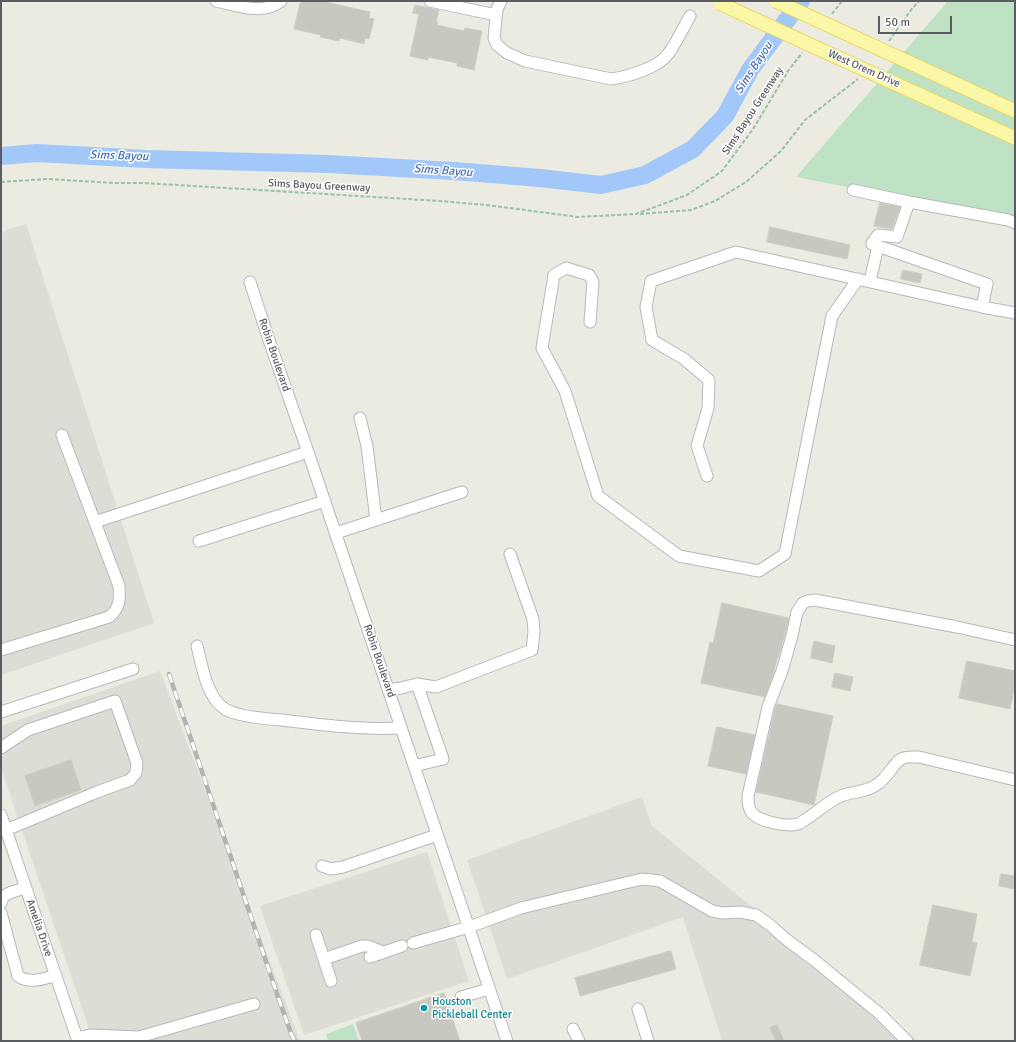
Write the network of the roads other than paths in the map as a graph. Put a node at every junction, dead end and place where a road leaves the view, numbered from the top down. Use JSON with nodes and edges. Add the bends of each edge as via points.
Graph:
{"nodes":[{"id":1,"x":216,"y":1,"type":"edge"},
{"id":2,"x":281,"y":1,"type":"edge"},
{"id":3,"x":430,"y":1,"type":"edge"},
{"id":4,"x":501,"y":1,"type":"edge"},
{"id":5,"x":776,"y":1,"type":"edge"},
{"id":6,"x":716,"y":2,"type":"edge"},
{"id":7,"x":496,"y":15,"type":"junction"},
{"id":8,"x":690,"y":16,"type":"dead end"},
{"id":9,"x":1015,"y":111,"type":"edge"},
{"id":10,"x":1015,"y":138,"type":"edge"},
{"id":11,"x":853,"y":190,"type":"dead end"},
{"id":12,"x":909,"y":202,"type":"junction"},
{"id":13,"x":1015,"y":223,"type":"edge"},
{"id":14,"x":878,"y":246,"type":"junction"},
{"id":15,"x":858,"y":279,"type":"junction"},
{"id":16,"x":250,"y":282,"type":"dead end"},
{"id":17,"x":870,"y":282,"type":"junction"},
{"id":18,"x":982,"y":307,"type":"junction"},
{"id":19,"x":1015,"y":313,"type":"edge"},
{"id":20,"x":590,"y":322,"type":"dead end"},
{"id":21,"x":360,"y":418,"type":"dead end"},
{"id":22,"x":62,"y":435,"type":"dead end"},
{"id":23,"x":308,"y":452,"type":"junction"},
{"id":24,"x":707,"y":476,"type":"dead end"},
{"id":25,"x":462,"y":492,"type":"dead end"},
{"id":26,"x":325,"y":501,"type":"junction"},
{"id":27,"x":376,"y":520,"type":"junction"},
{"id":28,"x":95,"y":522,"type":"junction"},
{"id":29,"x":336,"y":533,"type":"junction"},
{"id":30,"x":199,"y":541,"type":"dead end"},
{"id":31,"x":510,"y":554,"type":"dead end"},
{"id":32,"x":1015,"y":640,"type":"edge"},
{"id":33,"x":197,"y":646,"type":"dead end"},
{"id":34,"x":1,"y":650,"type":"edge"},
{"id":35,"x":133,"y":669,"type":"dead end"},
{"id":36,"x":417,"y":684,"type":"junction"},
{"id":37,"x":388,"y":690,"type":"junction"},
{"id":38,"x":1,"y":712,"type":"edge"},
{"id":39,"x":401,"y":728,"type":"junction"},
{"id":40,"x":1,"y":748,"type":"edge"},
{"id":41,"x":414,"y":766,"type":"junction"},
{"id":42,"x":1015,"y":780,"type":"edge"},
{"id":43,"x":1,"y":816,"type":"edge"},
{"id":44,"x":6,"y":830,"type":"junction"},
{"id":45,"x":437,"y":835,"type":"junction"},
{"id":46,"x":322,"y":866,"type":"dead end"},
{"id":47,"x":26,"y":888,"type":"junction"},
{"id":48,"x":1,"y":903,"type":"edge"},
{"id":49,"x":1,"y":913,"type":"edge"},
{"id":50,"x":469,"y":928,"type":"junction"},
{"id":51,"x":316,"y":935,"type":"dead end"},
{"id":52,"x":383,"y":952,"type":"junction"},
{"id":53,"x":370,"y":957,"type":"dead end"},
{"id":54,"x":324,"y":959,"type":"junction"},
{"id":55,"x":56,"y":975,"type":"junction"},
{"id":56,"x":331,"y":981,"type":"dead end"},
{"id":57,"x":489,"y":988,"type":"junction"},
{"id":58,"x":461,"y":997,"type":"dead end"},
{"id":59,"x":254,"y":1004,"type":"dead end"},
{"id":60,"x":638,"y":1009,"type":"dead end"},
{"id":61,"x":573,"y":1029,"type":"dead end"},
{"id":62,"x":77,"y":1039,"type":"edge"},
{"id":63,"x":505,"y":1040,"type":"edge"},
{"id":64,"x":579,"y":1041,"type":"edge"},
{"id":65,"x":648,"y":1041,"type":"edge"},
{"id":66,"x":907,"y":1041,"type":"edge"}],
"edges":[{"from":1,"to":2,"type":"street","via":[[260,9],[272,7]]},
{"from":3,"to":7,"type":"street"},
{"from":4,"to":7,"type":"street","via":[[496,9]]},
{"from":5,"to":9,"type":"main road","bridge":true},
{"from":6,"to":10,"type":"main road","name":"West Orem Drive","bridge":true},
{"from":7,"to":8,"type":"street","via":[[494,38],[497,45],[507,53],[525,61],[611,79],[620,78],[661,61],[668,54]]},
{"from":11,"to":12,"type":"street"},
{"from":12,"to":13,"type":"street"},
{"from":12,"to":14,"type":"street","via":[[897,237],[878,235],[872,244]]},
{"from":14,"to":17,"type":"street"},
{"from":14,"to":18,"type":"street","via":[[987,284]]},
{"from":15,"to":17,"type":"street"},
{"from":15,"to":20,"type":"street","via":[[832,316],[785,554],[760,571],[679,556],[598,496],[565,391],[542,348],[554,275],[566,268],[589,275],[593,282]]},
{"from":15,"to":24,"type":"street","via":[[736,252],[651,281],[646,307],[652,340],[684,359],[709,380],[708,408],[697,446]]},
{"from":16,"to":23,"type":"street","name":"Robin Boulevard"},
{"from":17,"to":18,"type":"street"},
{"from":18,"to":19,"type":"street"},
{"from":21,"to":27,"type":"street","via":[[367,446]]},
{"from":22,"to":28,"type":"street"},
{"from":23,"to":26,"type":"street","name":"Robin Boulevard"},
{"from":23,"to":28,"type":"street"},
{"from":25,"to":27,"type":"street"},
{"from":26,"to":29,"type":"street","name":"Robin Boulevard"},
{"from":26,"to":30,"type":"street"},
{"from":27,"to":29,"type":"street"},
{"from":28,"to":34,"type":"street","via":[[120,586],[115,612],[109,617]]},
{"from":29,"to":37,"type":"street","name":"Robin Boulevard"},
{"from":31,"to":36,"type":"street","via":[[533,619],[532,650],[436,687]]},
{"from":32,"to":42,"type":"street","via":[[814,600],[803,603],[797,612],[782,671],[768,707],[748,804],[760,819],[775,823],[799,824],[842,796],[874,786],[884,779],[902,758],[909,757]]},
{"from":33,"to":39,"type":"street","via":[[209,689],[225,709],[232,712],[322,725]]},
{"from":35,"to":38,"type":"street"},
{"from":36,"to":37,"type":"street"},
{"from":36,"to":41,"type":"street","via":[[443,759]]},
{"from":37,"to":39,"type":"street","name":"Robin Boulevard"},
{"from":39,"to":41,"type":"street","name":"Robin Boulevard"},
{"from":40,"to":44,"type":"street","via":[[28,730],[115,701],[137,763],[136,773],[130,780]]},
{"from":41,"to":45,"type":"street","name":"Robin Boulevard"},
{"from":43,"to":44,"type":"street","name":"Amelia Drive"},
{"from":44,"to":47,"type":"street","name":"Amelia Drive"},
{"from":45,"to":46,"type":"street","via":[[362,862],[331,869]]},
{"from":45,"to":50,"type":"street","name":"Robin Boulevard"},
{"from":47,"to":48,"type":"street","via":[[9,893],[3,897]]},
{"from":47,"to":55,"type":"street","name":"Amelia Drive"},
{"from":49,"to":55,"type":"street","via":[[18,976],[22,979],[38,980]]},
{"from":50,"to":52,"type":"street"},
{"from":50,"to":57,"type":"street","name":"Robin Boulevard"},
{"from":50,"to":66,"type":"street","via":[[521,908],[642,878],[660,882],[712,911],[756,915],[879,1014]]},
{"from":51,"to":54,"type":"street"},
{"from":52,"to":53,"type":"street"},
{"from":52,"to":54,"type":"street","via":[[362,946]]},
{"from":54,"to":56,"type":"street"},
{"from":55,"to":62,"type":"street","name":"Amelia Drive"},
{"from":57,"to":58,"type":"street"},
{"from":57,"to":63,"type":"street","name":"Robin Boulevard"},
{"from":59,"to":62,"type":"street","via":[[139,1037],[90,1035]]},
{"from":60,"to":65,"type":"street"},
{"from":61,"to":64,"type":"street"}]}
